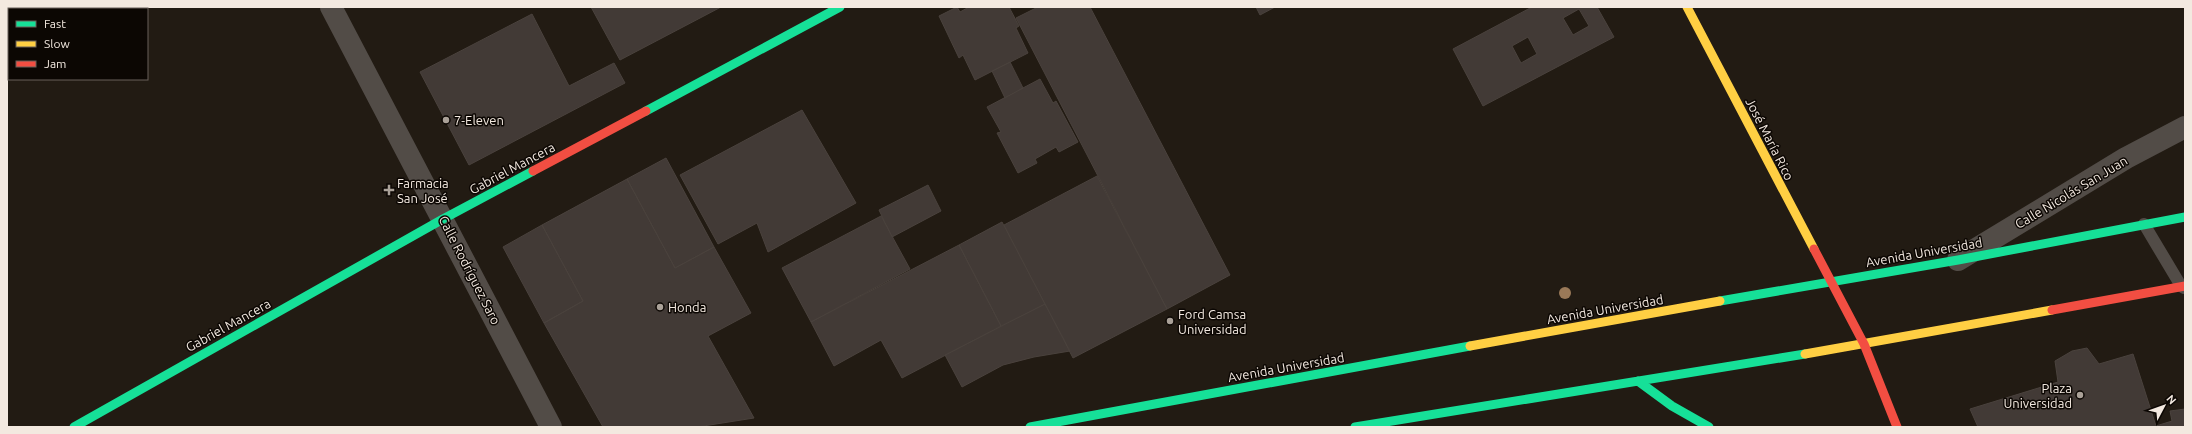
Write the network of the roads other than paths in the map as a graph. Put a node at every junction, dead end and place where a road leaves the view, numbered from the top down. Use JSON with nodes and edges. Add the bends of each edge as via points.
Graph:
{"nodes":[{"id":1,"x":331,"y":7,"type":"edge"},
{"id":2,"x":840,"y":7,"type":"edge"},
{"id":3,"x":1687,"y":7,"type":"edge"},
{"id":4,"x":2185,"y":127,"type":"edge"},
{"id":5,"x":2185,"y":217,"type":"edge"},
{"id":6,"x":443,"y":219,"type":"junction"},
{"id":7,"x":2144,"y":224,"type":"junction"},
{"id":8,"x":1958,"y":260,"type":"junction"},
{"id":9,"x":1831,"y":282,"type":"junction"},
{"id":10,"x":2184,"y":287,"type":"edge"},
{"id":11,"x":1864,"y":344,"type":"junction"},
{"id":12,"x":1638,"y":380,"type":"junction"},
{"id":13,"x":74,"y":427,"type":"edge"},
{"id":14,"x":551,"y":427,"type":"edge"},
{"id":15,"x":1030,"y":427,"type":"edge"},
{"id":16,"x":1355,"y":427,"type":"edge"},
{"id":17,"x":1709,"y":427,"type":"edge"},
{"id":18,"x":1896,"y":427,"type":"edge"}],
"edges":[{"from":1,"to":6,"type":"street","name":"Calle Rodríguez Saro"},
{"from":2,"to":6,"type":"main road","name":"Gabriel Mancera"},
{"from":3,"to":9,"type":"main road","name":"José María Rico"},
{"from":4,"to":8,"type":"street","name":"Calle Nicolás San Juan","via":[[2126,158]]},
{"from":5,"to":7,"type":"main road","name":"Avenida Universidad"},
{"from":6,"to":13,"type":"main road","name":"Gabriel Mancera"},
{"from":6,"to":14,"type":"street","name":"Calle Rodríguez Saro"},
{"from":7,"to":8,"type":"main road","name":"Avenida Universidad"},
{"from":7,"to":10,"type":"lane"},
{"from":8,"to":9,"type":"main road","name":"Avenida Universidad"},
{"from":9,"to":11,"type":"main road","name":"José María Rico"},
{"from":9,"to":15,"type":"main road","name":"Avenida Universidad"},
{"from":10,"to":11,"type":"main road"},
{"from":11,"to":12,"type":"main road"},
{"from":11,"to":18,"type":"main road","name":"José María Rico"},
{"from":12,"to":16,"type":"main road"},
{"from":12,"to":17,"type":"main road","via":[[1672,406]]}]}
